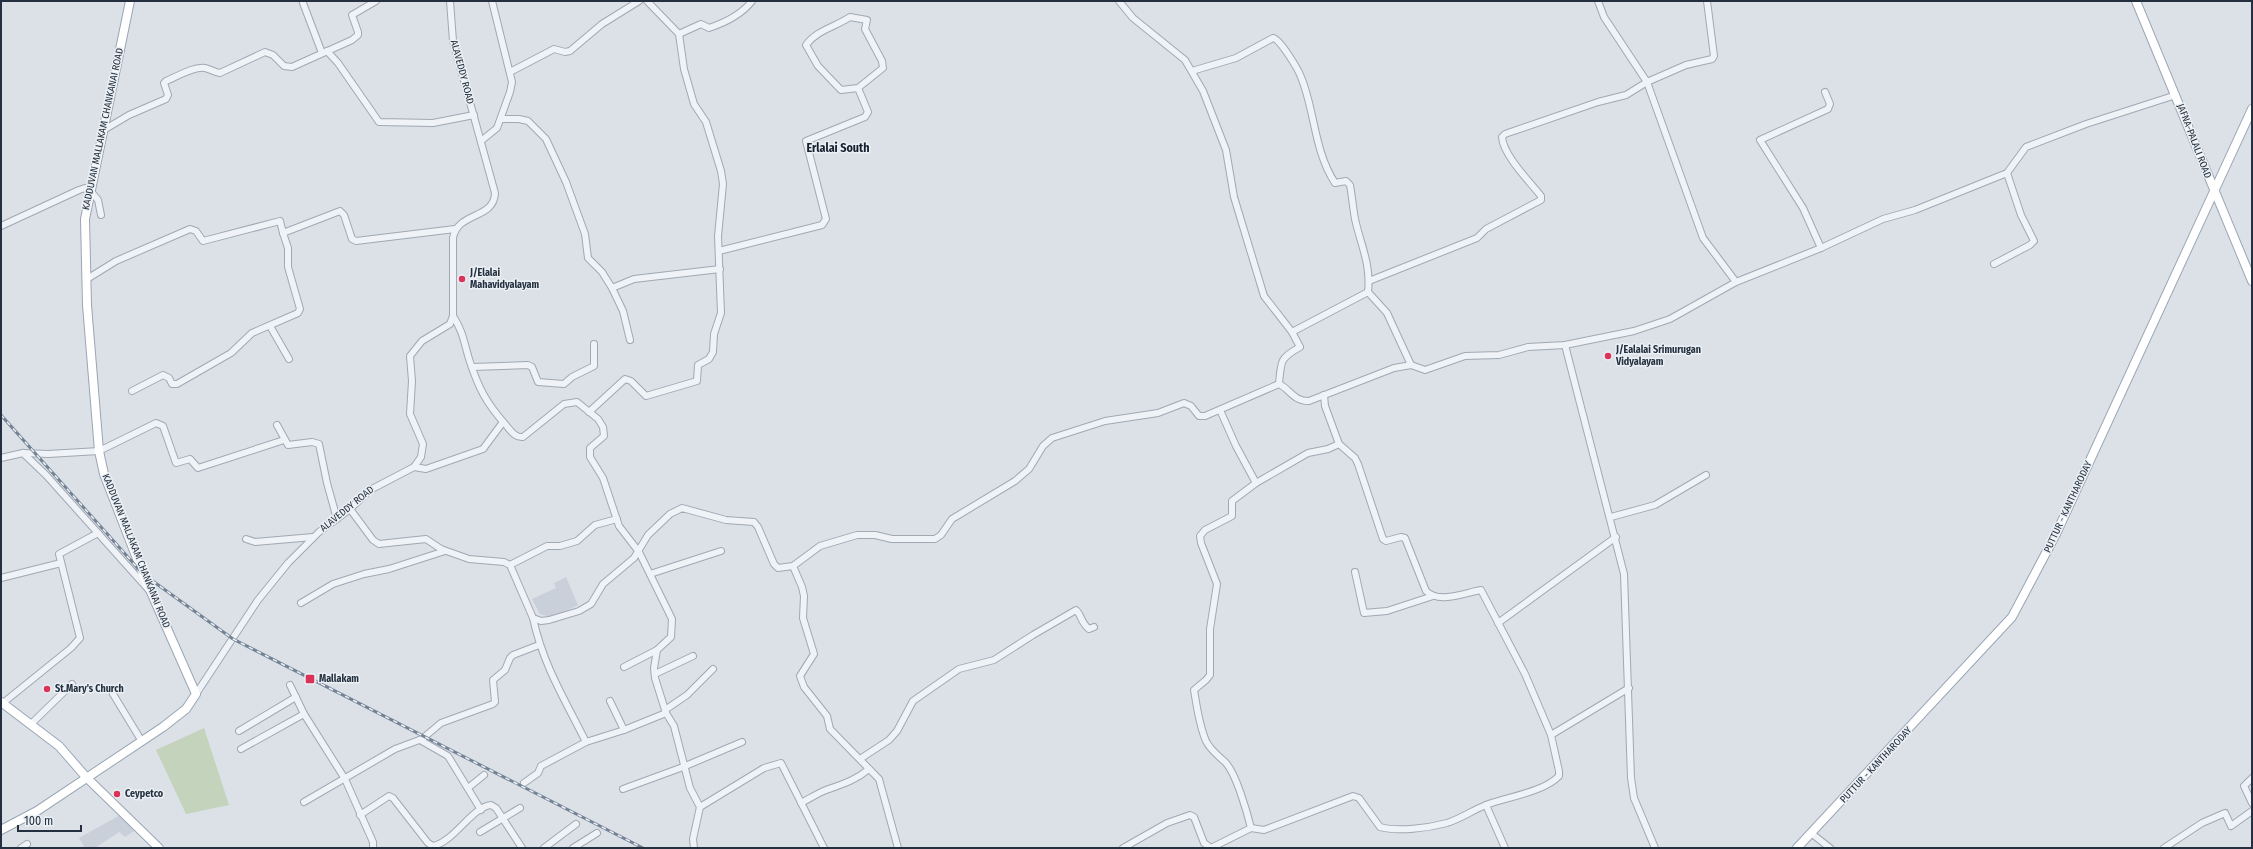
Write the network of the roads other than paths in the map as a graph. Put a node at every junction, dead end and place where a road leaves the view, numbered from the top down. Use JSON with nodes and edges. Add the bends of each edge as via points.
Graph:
{"nodes":[{"id":1,"x":130,"y":1,"type":"edge"},
{"id":2,"x":376,"y":1,"type":"edge"},
{"id":3,"x":450,"y":1,"type":"edge"},
{"id":4,"x":492,"y":1,"type":"edge"},
{"id":5,"x":639,"y":1,"type":"edge"},
{"id":6,"x":647,"y":1,"type":"edge"},
{"id":7,"x":752,"y":1,"type":"edge"},
{"id":8,"x":1119,"y":1,"type":"edge"},
{"id":9,"x":1598,"y":1,"type":"edge"},
{"id":10,"x":1707,"y":1,"type":"edge"},
{"id":11,"x":2136,"y":1,"type":"edge"},
{"id":12,"x":302,"y":3,"type":"dead end"},
{"id":13,"x":678,"y":34,"type":"junction"},
{"id":14,"x":324,"y":52,"type":"junction"},
{"id":15,"x":1192,"y":71,"type":"junction"},
{"id":16,"x":510,"y":72,"type":"junction"},
{"id":17,"x":1647,"y":82,"type":"junction"},
{"id":18,"x":858,"y":88,"type":"junction"},
{"id":19,"x":1824,"y":92,"type":"dead end"},
{"id":20,"x":2176,"y":94,"type":"junction"},
{"id":21,"x":2252,"y":109,"type":"edge"},
{"id":22,"x":474,"y":115,"type":"junction"},
{"id":23,"x":501,"y":119,"type":"junction"},
{"id":24,"x":102,"y":131,"type":"junction"},
{"id":25,"x":481,"y":141,"type":"junction"},
{"id":26,"x":2007,"y":173,"type":"junction"},
{"id":27,"x":2214,"y":191,"type":"junction"},
{"id":28,"x":89,"y":194,"type":"junction"},
{"id":29,"x":101,"y":215,"type":"dead end"},
{"id":30,"x":1,"y":226,"type":"edge"},
{"id":31,"x":455,"y":229,"type":"junction"},
{"id":32,"x":283,"y":233,"type":"junction"},
{"id":33,"x":1821,"y":248,"type":"junction"},
{"id":34,"x":719,"y":251,"type":"junction"},
{"id":35,"x":1994,"y":264,"type":"dead end"},
{"id":36,"x":720,"y":269,"type":"junction"},
{"id":37,"x":86,"y":279,"type":"junction"},
{"id":38,"x":1369,"y":281,"type":"junction"},
{"id":39,"x":2252,"y":281,"type":"edge"},
{"id":40,"x":1736,"y":282,"type":"junction"},
{"id":41,"x":612,"y":288,"type":"junction"},
{"id":42,"x":1368,"y":292,"type":"junction"},
{"id":43,"x":453,"y":316,"type":"junction"},
{"id":44,"x":270,"y":326,"type":"junction"},
{"id":45,"x":1292,"y":332,"type":"junction"},
{"id":46,"x":630,"y":340,"type":"dead end"},
{"id":47,"x":594,"y":344,"type":"dead end"},
{"id":48,"x":1564,"y":345,"type":"junction"},
{"id":49,"x":289,"y":359,"type":"dead end"},
{"id":50,"x":1410,"y":365,"type":"junction"},
{"id":51,"x":472,"y":367,"type":"junction"},
{"id":52,"x":1279,"y":384,"type":"junction"},
{"id":53,"x":132,"y":391,"type":"dead end"},
{"id":54,"x":1324,"y":395,"type":"junction"},
{"id":55,"x":1220,"y":410,"type":"junction"},
{"id":56,"x":589,"y":412,"type":"junction"},
{"id":57,"x":503,"y":422,"type":"junction"},
{"id":58,"x":277,"y":425,"type":"dead end"},
{"id":59,"x":284,"y":440,"type":"junction"},
{"id":60,"x":1339,"y":444,"type":"junction"},
{"id":61,"x":99,"y":451,"type":"junction"},
{"id":62,"x":24,"y":453,"type":"junction"},
{"id":63,"x":1,"y":458,"type":"edge"},
{"id":64,"x":414,"y":467,"type":"junction"},
{"id":65,"x":1706,"y":475,"type":"dead end"},
{"id":66,"x":1256,"y":483,"type":"junction"},
{"id":67,"x":350,"y":509,"type":"junction"},
{"id":68,"x":1610,"y":517,"type":"junction"},
{"id":69,"x":337,"y":519,"type":"junction"},
{"id":70,"x":617,"y":519,"type":"junction"},
{"id":71,"x":98,"y":533,"type":"junction"},
{"id":72,"x":313,"y":537,"type":"junction"},
{"id":73,"x":1616,"y":537,"type":"junction"},
{"id":74,"x":246,"y":539,"type":"dead end"},
{"id":75,"x":445,"y":550,"type":"junction"},
{"id":76,"x":721,"y":551,"type":"dead end"},
{"id":77,"x":639,"y":552,"type":"junction"},
{"id":78,"x":61,"y":563,"type":"junction"},
{"id":79,"x":510,"y":565,"type":"junction"},
{"id":80,"x":793,"y":566,"type":"junction"},
{"id":81,"x":1355,"y":572,"type":"dead end"},
{"id":82,"x":650,"y":574,"type":"junction"},
{"id":83,"x":1,"y":578,"type":"edge"},
{"id":84,"x":152,"y":594,"type":"junction"},
{"id":85,"x":1434,"y":596,"type":"junction"},
{"id":86,"x":301,"y":603,"type":"dead end"},
{"id":87,"x":533,"y":618,"type":"junction"},
{"id":88,"x":1498,"y":623,"type":"junction"},
{"id":89,"x":1094,"y":627,"type":"dead end"},
{"id":90,"x":539,"y":645,"type":"junction"},
{"id":91,"x":657,"y":650,"type":"junction"},
{"id":92,"x":693,"y":656,"type":"dead end"},
{"id":93,"x":624,"y":667,"type":"dead end"},
{"id":94,"x":713,"y":669,"type":"dead end"},
{"id":95,"x":655,"y":674,"type":"junction"},
{"id":96,"x":72,"y":684,"type":"dead end"},
{"id":97,"x":290,"y":685,"type":"dead end"},
{"id":98,"x":1629,"y":688,"type":"junction"},
{"id":99,"x":113,"y":694,"type":"dead end"},
{"id":100,"x":196,"y":694,"type":"junction"},
{"id":101,"x":296,"y":697,"type":"junction"},
{"id":102,"x":610,"y":701,"type":"dead end"},
{"id":103,"x":2,"y":703,"type":"edge"},
{"id":104,"x":666,"y":712,"type":"junction"},
{"id":105,"x":304,"y":714,"type":"junction"},
{"id":106,"x":30,"y":725,"type":"junction"},
{"id":107,"x":624,"y":730,"type":"junction"},
{"id":108,"x":239,"y":731,"type":"dead end"},
{"id":109,"x":1551,"y":735,"type":"junction"},
{"id":110,"x":141,"y":740,"type":"junction"},
{"id":111,"x":420,"y":740,"type":"junction"},
{"id":112,"x":586,"y":742,"type":"junction"},
{"id":113,"x":742,"y":742,"type":"dead end"},
{"id":114,"x":241,"y":749,"type":"dead end"},
{"id":115,"x":860,"y":759,"type":"junction"},
{"id":116,"x":683,"y":767,"type":"junction"},
{"id":117,"x":869,"y":769,"type":"junction"},
{"id":118,"x":484,"y":775,"type":"dead end"},
{"id":119,"x":86,"y":777,"type":"junction"},
{"id":120,"x":2252,"y":778,"type":"edge"},
{"id":121,"x":345,"y":779,"type":"junction"},
{"id":122,"x":524,"y":783,"type":"dead end"},
{"id":123,"x":468,"y":788,"type":"junction"},
{"id":124,"x":623,"y":789,"type":"dead end"},
{"id":125,"x":304,"y":802,"type":"dead end"},
{"id":126,"x":801,"y":803,"type":"junction"},
{"id":127,"x":2252,"y":804,"type":"edge"},
{"id":128,"x":1486,"y":805,"type":"junction"},
{"id":129,"x":700,"y":807,"type":"junction"},
{"id":130,"x":520,"y":808,"type":"dead end"},
{"id":131,"x":481,"y":810,"type":"junction"},
{"id":132,"x":2252,"y":811,"type":"edge"},
{"id":133,"x":360,"y":815,"type":"junction"},
{"id":134,"x":503,"y":818,"type":"junction"},
{"id":135,"x":576,"y":824,"type":"dead end"},
{"id":136,"x":1251,"y":828,"type":"junction"},
{"id":137,"x":1,"y":830,"type":"edge"},
{"id":138,"x":480,"y":832,"type":"dead end"},
{"id":139,"x":1811,"y":832,"type":"junction"},
{"id":140,"x":597,"y":834,"type":"dead end"},
{"id":141,"x":552,"y":843,"type":"junction"},
{"id":142,"x":439,"y":846,"type":"edge"},
{"id":143,"x":159,"y":848,"type":"edge"},
{"id":144,"x":373,"y":848,"type":"edge"},
{"id":145,"x":522,"y":848,"type":"edge"},
{"id":146,"x":544,"y":848,"type":"edge"},
{"id":147,"x":557,"y":848,"type":"edge"},
{"id":148,"x":574,"y":848,"type":"edge"},
{"id":149,"x":694,"y":848,"type":"edge"},
{"id":150,"x":824,"y":848,"type":"edge"},
{"id":151,"x":898,"y":848,"type":"edge"},
{"id":152,"x":1123,"y":848,"type":"edge"},
{"id":153,"x":1211,"y":848,"type":"edge"},
{"id":154,"x":1505,"y":848,"type":"edge"},
{"id":155,"x":1655,"y":848,"type":"edge"},
{"id":156,"x":1797,"y":848,"type":"edge"},
{"id":157,"x":1830,"y":848,"type":"edge"},
{"id":158,"x":2164,"y":848,"type":"edge"}],
"edges":[{"from":1,"to":24,"type":"main road","name":"KADDUVAN MALLAKAM CHANKANAI ROAD"},
{"from":2,"to":14,"type":"street","via":[[352,15],[358,35]]},
{"from":3,"to":22,"type":"street","name":"ALAVEDDY ROAD","via":[[453,41]]},
{"from":4,"to":16,"type":"street"},
{"from":5,"to":16,"type":"street","via":[[602,24],[570,51],[554,49]]},
{"from":6,"to":13,"type":"street"},
{"from":7,"to":13,"type":"street","via":[[740,12],[715,26],[709,28],[701,24]]},
{"from":8,"to":15,"type":"street","via":[[1133,18],[1185,60]]},
{"from":9,"to":17,"type":"street","via":[[1604,17]]},
{"from":10,"to":17,"type":"street","via":[[1714,56],[1712,59],[1686,65]]},
{"from":11,"to":20,"type":"main road","name":"JAFNA-PALALI ROAD"},
{"from":12,"to":14,"type":"street"},
{"from":13,"to":34,"type":"street","via":[[694,104],[706,122],[721,171],[723,184]]},
{"from":14,"to":22,"type":"street","via":[[338,64],[379,122],[433,122]]},
{"from":14,"to":24,"type":"street","via":[[292,67],[284,66],[274,55],[265,52],[220,73],[199,68],[166,81],[166,99],[129,115]]},
{"from":15,"to":38,"type":"street","via":[[1236,58],[1273,38],[1279,41],[1301,77],[1329,174],[1335,183],[1346,181],[1350,184],[1355,219],[1368,260]]},
{"from":15,"to":45,"type":"street","via":[[1203,91],[1226,150],[1234,197],[1264,296]]},
{"from":16,"to":23,"type":"street","via":[[510,92]]},
{"from":17,"to":38,"type":"street","via":[[1626,95],[1505,134],[1502,137],[1502,144],[1541,196],[1541,200],[1486,229],[1477,238]]},
{"from":17,"to":40,"type":"street","via":[[1703,238]]},
{"from":18,"to":18,"type":"street","via":[[841,90],[818,66],[806,45],[829,27],[850,18],[867,20],[865,29],[882,61],[883,68]]},
{"from":18,"to":34,"type":"street","via":[[868,112],[865,117],[806,141],[826,219],[822,225]]},
{"from":19,"to":33,"type":"street","via":[[1830,104],[1828,109],[1760,140],[1803,208]]},
{"from":20,"to":26,"type":"street","via":[[2026,147]]},
{"from":20,"to":27,"type":"main road","name":"JAFNA-PALALI ROAD"},
{"from":21,"to":27,"type":"main road","name":"PUTTUR - KANTHARODAY"},
{"from":22,"to":25,"type":"street","name":"ALAVEDDY ROAD"},
{"from":23,"to":25,"type":"street","via":[[497,128]]},
{"from":23,"to":41,"type":"street","via":[[528,121],[546,138],[566,182],[584,234],[588,258],[602,272]]},
{"from":24,"to":28,"type":"main road","name":"KADDUVAN MALLAKAM CHANKANAI ROAD"},
{"from":25,"to":31,"type":"street","name":"ALAVEDDY ROAD","via":[[495,200],[492,206],[460,223]]},
{"from":26,"to":33,"type":"street","via":[[1916,210],[1883,219]]},
{"from":26,"to":35,"type":"street","via":[[2021,215],[2034,240],[2030,246]]},
{"from":27,"to":39,"type":"main road","name":"JAFNA-PALALI ROAD"},
{"from":27,"to":139,"type":"main road","name":"PUTTUR - KANTHARODAY","via":[[2056,534],[2012,617]]},
{"from":28,"to":29,"type":"street","via":[[96,197]]},
{"from":28,"to":30,"type":"street","via":[[85,188],[79,190]]},
{"from":28,"to":37,"type":"main road","name":"KADDUVAN MALLAKAM CHANKANAI ROAD","via":[[85,219]]},
{"from":31,"to":32,"type":"street","via":[[356,241],[352,239],[344,215],[340,211]]},
{"from":31,"to":43,"type":"street"},
{"from":32,"to":37,"type":"street","via":[[280,221],[203,241],[196,231],[190,229],[116,261]]},
{"from":32,"to":44,"type":"street","via":[[288,248],[288,267],[300,309],[291,317]]},
{"from":33,"to":40,"type":"street"},
{"from":34,"to":36,"type":"street"},
{"from":36,"to":41,"type":"street","via":[[634,279]]},
{"from":36,"to":56,"type":"street","via":[[721,312],[714,334],[713,352],[709,359],[698,365],[697,381],[646,396],[631,381],[625,380]]},
{"from":37,"to":61,"type":"main road","name":"KADDUVAN MALLAKAM CHANKANAI ROAD"},
{"from":38,"to":42,"type":"street"},
{"from":40,"to":48,"type":"street","via":[[1670,319],[1634,331]]},
{"from":41,"to":46,"type":"street","via":[[623,311]]},
{"from":42,"to":45,"type":"street"},
{"from":42,"to":50,"type":"street","via":[[1387,313]]},
{"from":43,"to":51,"type":"street","via":[[462,330]]},
{"from":43,"to":64,"type":"street","via":[[450,324],[422,341],[410,356],[410,417],[423,444],[421,457]]},
{"from":44,"to":49,"type":"street"},
{"from":44,"to":53,"type":"street","via":[[252,333],[230,353],[177,384],[172,384],[169,378],[163,375]]},
{"from":45,"to":52,"type":"street","via":[[1300,347],[1287,354],[1281,361]]},
{"from":47,"to":51,"type":"street","via":[[594,366],[564,384],[538,382],[532,367],[528,365]]},
{"from":48,"to":50,"type":"street","via":[[1528,347],[1499,355],[1465,356],[1425,370]]},
{"from":48,"to":68,"type":"street"},
{"from":50,"to":54,"type":"street","via":[[1394,368]]},
{"from":51,"to":57,"type":"street","via":[[488,404]]},
{"from":52,"to":54,"type":"street","via":[[1301,401]]},
{"from":52,"to":55,"type":"street"},
{"from":54,"to":60,"type":"street","via":[[1325,406]]},
{"from":55,"to":66,"type":"street"},
{"from":55,"to":80,"type":"street","via":[[1199,416],[1191,406],[1184,403],[1158,413],[1105,420],[1079,428],[1052,438],[1043,446],[1029,468],[1015,481],[952,519],[935,539],[892,539],[858,535],[820,546]]},
{"from":56,"to":57,"type":"street","via":[[577,402],[564,404],[523,437],[514,435]]},
{"from":56,"to":70,"type":"street","via":[[598,419],[604,432],[604,436],[590,448],[589,453],[603,478]]},
{"from":57,"to":64,"type":"street","via":[[483,449],[426,469]]},
{"from":58,"to":59,"type":"street"},
{"from":59,"to":61,"type":"street","via":[[198,468],[190,459],[176,463],[163,426],[156,423]]},
{"from":59,"to":69,"type":"street","via":[[292,446],[312,442],[319,444]]},
{"from":60,"to":66,"type":"street","via":[[1328,449],[1308,452]]},
{"from":60,"to":85,"type":"street","via":[[1358,464],[1383,539],[1386,541],[1406,538],[1426,591]]},
{"from":61,"to":62,"type":"street"},
{"from":61,"to":84,"type":"main road","name":"KADDUVAN MALLAKAM CHANKANAI ROAD","via":[[104,474]]},
{"from":62,"to":63,"type":"street"},
{"from":62,"to":71,"type":"street"},
{"from":64,"to":67,"type":"street","name":"ALAVEDDY ROAD","via":[[370,490]]},
{"from":65,"to":68,"type":"street","via":[[1655,505]]},
{"from":66,"to":136,"type":"street","via":[[1232,501],[1232,516],[1204,530],[1200,536],[1200,543],[1217,584],[1210,628],[1210,675],[1194,690],[1200,725],[1207,742],[1213,753],[1224,761],[1230,770]]},
{"from":67,"to":69,"type":"street","name":"ALAVEDDY ROAD"},
{"from":67,"to":75,"type":"street","via":[[373,540],[379,544],[426,539]]},
{"from":68,"to":73,"type":"street"},
{"from":69,"to":72,"type":"street","name":"ALAVEDDY ROAD"},
{"from":70,"to":77,"type":"street","via":[[623,533]]},
{"from":70,"to":79,"type":"street","via":[[595,525],[577,541],[560,546],[547,546]]},
{"from":71,"to":78,"type":"street","via":[[61,551]]},
{"from":71,"to":84,"type":"street"},
{"from":72,"to":74,"type":"street","via":[[255,542]]},
{"from":72,"to":100,"type":"street","name":"ALAVEDDY ROAD","via":[[258,600]]},
{"from":73,"to":88,"type":"street"},
{"from":73,"to":98,"type":"street","via":[[1624,574]]},
{"from":75,"to":79,"type":"street","via":[[469,559],[504,562]]},
{"from":75,"to":86,"type":"street","via":[[333,584]]},
{"from":76,"to":82,"type":"street"},
{"from":77,"to":80,"type":"street","via":[[648,536],[670,514],[682,508],[726,520],[754,522],[774,564],[778,568]]},
{"from":77,"to":82,"type":"street"},
{"from":77,"to":87,"type":"street","via":[[603,584],[592,604],[579,611],[549,620]]},
{"from":78,"to":83,"type":"street"},
{"from":78,"to":103,"type":"street","via":[[80,638]]},
{"from":79,"to":87,"type":"street"},
{"from":80,"to":115,"type":"street","via":[[802,587],[803,618],[814,654],[800,676],[804,687],[826,716],[830,729]]},
{"from":81,"to":85,"type":"street","via":[[1364,613],[1387,611]]},
{"from":82,"to":91,"type":"street","via":[[672,619],[673,629],[671,637]]},
{"from":84,"to":100,"type":"main road","name":"KADDUVAN MALLAKAM CHANKANAI ROAD"},
{"from":85,"to":88,"type":"street","via":[[1443,598],[1481,590]]},
{"from":87,"to":90,"type":"street"},
{"from":88,"to":109,"type":"street","via":[[1525,674]]},
{"from":89,"to":115,"type":"street","via":[[1089,629],[1084,625],[1076,610],[994,660],[959,669],[913,701],[897,731],[889,740]]},
{"from":90,"to":111,"type":"street","via":[[513,655],[505,670],[494,677],[496,702],[441,723]]},
{"from":90,"to":112,"type":"street","via":[[560,696]]},
{"from":91,"to":93,"type":"street"},
{"from":91,"to":95,"type":"street"},
{"from":92,"to":95,"type":"street"},
{"from":94,"to":104,"type":"street"},
{"from":95,"to":104,"type":"street"},
{"from":96,"to":106,"type":"street"},
{"from":97,"to":101,"type":"street"},
{"from":98,"to":109,"type":"street"},
{"from":98,"to":155,"type":"street","via":[[1634,798]]},
{"from":99,"to":110,"type":"street"},
{"from":100,"to":110,"type":"main road","via":[[186,709]]},
{"from":101,"to":105,"type":"street"},
{"from":101,"to":108,"type":"street"},
{"from":102,"to":107,"type":"street"},
{"from":103,"to":106,"type":"main road"},
{"from":104,"to":107,"type":"street"},
{"from":104,"to":116,"type":"street","via":[[674,726]]},
{"from":105,"to":114,"type":"street"},
{"from":105,"to":121,"type":"street"},
{"from":106,"to":119,"type":"main road","via":[[59,746]]},
{"from":107,"to":112,"type":"street"},
{"from":109,"to":128,"type":"street","via":[[1559,770],[1556,780]]},
{"from":110,"to":119,"type":"main road"},
{"from":111,"to":121,"type":"street","via":[[395,749]]},
{"from":111,"to":123,"type":"street","via":[[448,756]]},
{"from":112,"to":122,"type":"street","via":[[541,766],[538,773]]},
{"from":113,"to":116,"type":"street"},
{"from":115,"to":117,"type":"street"},
{"from":116,"to":124,"type":"street"},
{"from":116,"to":129,"type":"street"},
{"from":117,"to":126,"type":"street","via":[[841,786],[825,790]]},
{"from":117,"to":151,"type":"street","via":[[882,786]]},
{"from":118,"to":123,"type":"street"},
{"from":119,"to":137,"type":"main road","via":[[37,811]]},
{"from":119,"to":143,"type":"main road"},
{"from":120,"to":127,"type":"street","via":[[2244,786]]},
{"from":121,"to":125,"type":"street"},
{"from":121,"to":133,"type":"street"},
{"from":123,"to":131,"type":"street"},
{"from":126,"to":129,"type":"street","via":[[786,770],[778,762]]},
{"from":126,"to":150,"type":"street"},
{"from":128,"to":136,"type":"street","via":[[1447,823],[1393,831],[1380,827],[1360,798],[1353,796],[1264,830]]},
{"from":128,"to":154,"type":"street"},
{"from":129,"to":149,"type":"street","via":[[693,839]]},
{"from":130,"to":134,"type":"street"},
{"from":131,"to":134,"type":"street","via":[[488,805],[494,805]]},
{"from":131,"to":142,"type":"street"},
{"from":132,"to":158,"type":"street","via":[[2232,826],[2225,813],[2202,823]]},
{"from":133,"to":142,"type":"street","via":[[389,796],[428,843]]},
{"from":133,"to":144,"type":"street","via":[[373,842]]},
{"from":134,"to":138,"type":"street"},
{"from":134,"to":145,"type":"street"},
{"from":135,"to":141,"type":"street"},
{"from":136,"to":153,"type":"street"},
{"from":139,"to":156,"type":"main road","name":"PUTTUR - KANTHARODAY"},
{"from":139,"to":157,"type":"street"},
{"from":140,"to":148,"type":"street"},
{"from":141,"to":146,"type":"street"},
{"from":141,"to":147,"type":"street"},
{"from":152,"to":153,"type":"street","via":[[1167,823],[1190,815],[1194,817],[1204,842]]}]}
